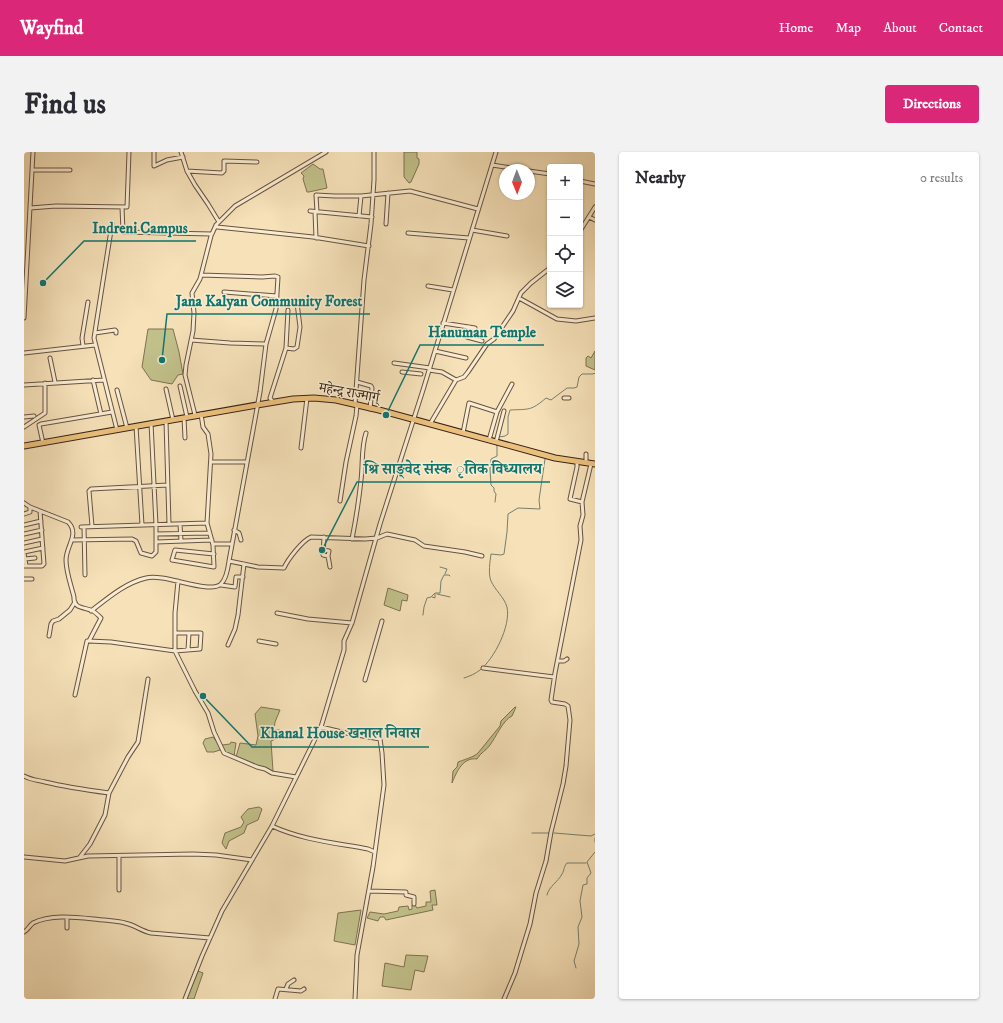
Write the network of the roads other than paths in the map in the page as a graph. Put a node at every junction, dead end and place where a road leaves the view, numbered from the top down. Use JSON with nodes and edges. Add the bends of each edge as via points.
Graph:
{"nodes":[{"id":1,"x":33,"y":152,"type":"edge"},
{"id":2,"x":129,"y":152,"type":"edge"},
{"id":3,"x":154,"y":152,"type":"edge"},
{"id":4,"x":181,"y":152,"type":"edge"},
{"id":5,"x":326,"y":152,"type":"edge"},
{"id":6,"x":374,"y":152,"type":"edge"},
{"id":7,"x":496,"y":152,"type":"edge"},
{"id":8,"x":183,"y":158,"type":"junction"},
{"id":9,"x":257,"y":162,"type":"dead end"},
{"id":10,"x":492,"y":165,"type":"junction"},
{"id":11,"x":499,"y":166,"type":"edge"},
{"id":12,"x":32,"y":170,"type":"junction"},
{"id":13,"x":70,"y":170,"type":"dead end"},
{"id":14,"x":187,"y":171,"type":"junction"},
{"id":15,"x":535,"y":172,"type":"edge"},
{"id":16,"x":547,"y":174,"type":"edge"},
{"id":17,"x":583,"y":182,"type":"edge"},
{"id":18,"x":595,"y":184,"type":"edge"},
{"id":19,"x":388,"y":193,"type":"junction"},
{"id":20,"x":373,"y":194,"type":"junction"},
{"id":21,"x":361,"y":196,"type":"junction"},
{"id":22,"x":122,"y":207,"type":"junction"},
{"id":23,"x":595,"y":207,"type":"edge"},
{"id":24,"x":30,"y":208,"type":"junction"},
{"id":25,"x":478,"y":209,"type":"junction"},
{"id":26,"x":310,"y":211,"type":"dead end"},
{"id":27,"x":316,"y":212,"type":"junction"},
{"id":28,"x":359,"y":216,"type":"junction"},
{"id":29,"x":372,"y":217,"type":"junction"},
{"id":30,"x":589,"y":217,"type":"junction"},
{"id":31,"x":595,"y":220,"type":"edge"},
{"id":32,"x":218,"y":222,"type":"junction"},
{"id":33,"x":112,"y":224,"type":"dead end"},
{"id":34,"x":386,"y":224,"type":"dead end"},
{"id":35,"x":216,"y":225,"type":"junction"},
{"id":36,"x":583,"y":227,"type":"edge"},
{"id":37,"x":472,"y":230,"type":"junction"},
{"id":38,"x":408,"y":233,"type":"dead end"},
{"id":39,"x":212,"y":234,"type":"junction"},
{"id":40,"x":507,"y":236,"type":"dead end"},
{"id":41,"x":316,"y":238,"type":"junction"},
{"id":42,"x":469,"y":238,"type":"junction"},
{"id":43,"x":369,"y":246,"type":"junction"},
{"id":44,"x":547,"y":270,"type":"edge"},
{"id":45,"x":201,"y":275,"type":"junction"},
{"id":46,"x":428,"y":286,"type":"dead end"},
{"id":47,"x":453,"y":290,"type":"junction"},
{"id":48,"x":224,"y":292,"type":"dead end"},
{"id":49,"x":277,"y":296,"type":"junction"},
{"id":50,"x":519,"y":298,"type":"junction"},
{"id":51,"x":88,"y":302,"type":"dead end"},
{"id":52,"x":277,"y":303,"type":"junction"},
{"id":53,"x":24,"y":304,"type":"edge"},
{"id":54,"x":288,"y":310,"type":"dead end"},
{"id":55,"x":24,"y":318,"type":"edge"},
{"id":56,"x":595,"y":318,"type":"edge"},
{"id":57,"x":443,"y":323,"type":"junction"},
{"id":58,"x":469,"y":327,"type":"junction"},
{"id":59,"x":475,"y":328,"type":"dead end"},
{"id":60,"x":95,"y":333,"type":"junction"},
{"id":61,"x":116,"y":333,"type":"dead end"},
{"id":62,"x":191,"y":340,"type":"junction"},
{"id":63,"x":482,"y":341,"type":"dead end"},
{"id":64,"x":266,"y":344,"type":"junction"},
{"id":65,"x":95,"y":345,"type":"junction"},
{"id":66,"x":83,"y":346,"type":"junction"},
{"id":67,"x":286,"y":348,"type":"junction"},
{"id":68,"x":435,"y":351,"type":"junction"},
{"id":69,"x":24,"y":353,"type":"edge"},
{"id":70,"x":50,"y":358,"type":"dead end"},
{"id":71,"x":466,"y":358,"type":"dead end"},
{"id":72,"x":394,"y":363,"type":"dead end"},
{"id":73,"x":429,"y":369,"type":"junction"},
{"id":74,"x":402,"y":372,"type":"dead end"},
{"id":75,"x":421,"y":374,"type":"dead end"},
{"id":76,"x":93,"y":380,"type":"junction"},
{"id":77,"x":104,"y":380,"type":"junction"},
{"id":78,"x":456,"y":380,"type":"junction"},
{"id":79,"x":55,"y":382,"type":"junction"},
{"id":80,"x":357,"y":382,"type":"junction"},
{"id":81,"x":45,"y":383,"type":"junction"},
{"id":82,"x":512,"y":384,"type":"dead end"},
{"id":83,"x":24,"y":385,"type":"edge"},
{"id":84,"x":180,"y":386,"type":"dead end"},
{"id":85,"x":166,"y":388,"type":"dead end"},
{"id":86,"x":117,"y":390,"type":"dead end"},
{"id":87,"x":307,"y":398,"type":"junction"},
{"id":88,"x":564,"y":398,"type":"dead end"},
{"id":89,"x":569,"y":398,"type":"dead end"},
{"id":90,"x":273,"y":402,"type":"junction"},
{"id":91,"x":258,"y":405,"type":"junction"},
{"id":92,"x":356,"y":405,"type":"junction"},
{"id":93,"x":370,"y":409,"type":"junction"},
{"id":94,"x":504,"y":411,"type":"dead end"},
{"id":95,"x":112,"y":412,"type":"junction"},
{"id":96,"x":497,"y":412,"type":"junction"},
{"id":97,"x":101,"y":414,"type":"junction"},
{"id":98,"x":198,"y":415,"type":"junction"},
{"id":99,"x":34,"y":416,"type":"dead end"},
{"id":100,"x":24,"y":417,"type":"edge"},
{"id":101,"x":185,"y":417,"type":"junction"},
{"id":102,"x":173,"y":420,"type":"junction"},
{"id":103,"x":413,"y":420,"type":"junction"},
{"id":104,"x":166,"y":421,"type":"junction"},
{"id":105,"x":151,"y":423,"type":"junction"},
{"id":106,"x":430,"y":424,"type":"junction"},
{"id":107,"x":136,"y":426,"type":"junction"},
{"id":108,"x":24,"y":427,"type":"edge"},
{"id":109,"x":127,"y":428,"type":"junction"},
{"id":110,"x":117,"y":430,"type":"junction"},
{"id":111,"x":366,"y":433,"type":"dead end"},
{"id":112,"x":463,"y":433,"type":"junction"},
{"id":113,"x":185,"y":438,"type":"dead end"},
{"id":114,"x":489,"y":440,"type":"junction"},
{"id":115,"x":496,"y":442,"type":"junction"},
{"id":116,"x":43,"y":443,"type":"junction"},
{"id":117,"x":24,"y":446,"type":"edge"},
{"id":118,"x":301,"y":448,"type":"dead end"},
{"id":119,"x":586,"y":454,"type":"dead end"},
{"id":120,"x":211,"y":462,"type":"junction"},
{"id":121,"x":247,"y":462,"type":"junction"},
{"id":122,"x":577,"y":462,"type":"junction"},
{"id":123,"x":591,"y":464,"type":"edge"},
{"id":124,"x":168,"y":485,"type":"junction"},
{"id":125,"x":154,"y":486,"type":"junction"},
{"id":126,"x":139,"y":487,"type":"junction"},
{"id":127,"x":570,"y":499,"type":"junction"},
{"id":128,"x":340,"y":501,"type":"dead end"},
{"id":129,"x":582,"y":502,"type":"junction"},
{"id":130,"x":24,"y":503,"type":"edge"},
{"id":131,"x":570,"y":504,"type":"dead end"},
{"id":132,"x":30,"y":507,"type":"junction"},
{"id":133,"x":40,"y":511,"type":"junction"},
{"id":134,"x":24,"y":514,"type":"edge"},
{"id":135,"x":41,"y":521,"type":"junction"},
{"id":136,"x":208,"y":523,"type":"junction"},
{"id":137,"x":169,"y":524,"type":"junction"},
{"id":138,"x":180,"y":524,"type":"junction"},
{"id":139,"x":24,"y":525,"type":"edge"},
{"id":140,"x":142,"y":525,"type":"junction"},
{"id":141,"x":156,"y":525,"type":"junction"},
{"id":142,"x":92,"y":526,"type":"junction"},
{"id":143,"x":42,"y":530,"type":"junction"},
{"id":144,"x":234,"y":530,"type":"junction"},
{"id":145,"x":209,"y":533,"type":"junction"},
{"id":146,"x":24,"y":534,"type":"edge"},
{"id":147,"x":156,"y":534,"type":"junction"},
{"id":148,"x":180,"y":534,"type":"junction"},
{"id":149,"x":324,"y":537,"type":"junction"},
{"id":150,"x":352,"y":538,"type":"junction"},
{"id":151,"x":377,"y":538,"type":"junction"},
{"id":152,"x":42,"y":539,"type":"junction"},
{"id":153,"x":72,"y":540,"type":"junction"},
{"id":154,"x":85,"y":540,"type":"junction"},
{"id":155,"x":212,"y":540,"type":"junction"},
{"id":156,"x":241,"y":540,"type":"dead end"},
{"id":157,"x":181,"y":541,"type":"junction"},
{"id":158,"x":156,"y":542,"type":"junction"},
{"id":159,"x":24,"y":543,"type":"edge"},
{"id":160,"x":213,"y":544,"type":"junction"},
{"id":161,"x":232,"y":544,"type":"junction"},
{"id":162,"x":43,"y":548,"type":"junction"},
{"id":163,"x":24,"y":552,"type":"edge"},
{"id":164,"x":214,"y":554,"type":"junction"},
{"id":165,"x":482,"y":556,"type":"dead end"},
{"id":166,"x":35,"y":558,"type":"dead end"},
{"id":167,"x":25,"y":559,"type":"edge"},
{"id":168,"x":229,"y":561,"type":"junction"},
{"id":169,"x":244,"y":564,"type":"junction"},
{"id":170,"x":25,"y":566,"type":"edge"},
{"id":171,"x":330,"y":567,"type":"dead end"},
{"id":172,"x":85,"y":575,"type":"dead end"},
{"id":173,"x":243,"y":577,"type":"junction"},
{"id":174,"x":24,"y":579,"type":"edge"},
{"id":175,"x":32,"y":579,"type":"dead end"},
{"id":176,"x":178,"y":581,"type":"junction"},
{"id":177,"x":220,"y":585,"type":"junction"},
{"id":178,"x":74,"y":602,"type":"junction"},
{"id":179,"x":91,"y":611,"type":"junction"},
{"id":180,"x":277,"y":613,"type":"dead end"},
{"id":181,"x":382,"y":621,"type":"dead end"},
{"id":182,"x":352,"y":623,"type":"junction"},
{"id":183,"x":175,"y":633,"type":"junction"},
{"id":184,"x":189,"y":633,"type":"junction"},
{"id":185,"x":49,"y":636,"type":"dead end"},
{"id":186,"x":89,"y":641,"type":"junction"},
{"id":187,"x":259,"y":641,"type":"dead end"},
{"id":188,"x":276,"y":644,"type":"dead end"},
{"id":189,"x":228,"y":645,"type":"dead end"},
{"id":190,"x":188,"y":650,"type":"junction"},
{"id":191,"x":175,"y":651,"type":"junction"},
{"id":192,"x":566,"y":659,"type":"dead end"},
{"id":193,"x":558,"y":661,"type":"junction"},
{"id":194,"x":483,"y":668,"type":"dead end"},
{"id":195,"x":554,"y":677,"type":"junction"},
{"id":196,"x":148,"y":678,"type":"dead end"},
{"id":197,"x":365,"y":680,"type":"dead end"},
{"id":198,"x":75,"y":695,"type":"dead end"},
{"id":199,"x":321,"y":726,"type":"junction"},
{"id":200,"x":24,"y":776,"type":"edge"},
{"id":201,"x":296,"y":777,"type":"junction"},
{"id":202,"x":109,"y":793,"type":"junction"},
{"id":203,"x":272,"y":826,"type":"junction"},
{"id":204,"x":375,"y":852,"type":"junction"},
{"id":205,"x":119,"y":856,"type":"junction"},
{"id":206,"x":24,"y":857,"type":"edge"},
{"id":207,"x":80,"y":857,"type":"junction"},
{"id":208,"x":252,"y":860,"type":"junction"},
{"id":209,"x":119,"y":890,"type":"dead end"},
{"id":210,"x":369,"y":891,"type":"junction"},
{"id":211,"x":414,"y":904,"type":"dead end"},
{"id":212,"x":67,"y":918,"type":"junction"},
{"id":213,"x":67,"y":928,"type":"dead end"},
{"id":214,"x":24,"y":932,"type":"edge"},
{"id":215,"x":210,"y":938,"type":"junction"},
{"id":216,"x":294,"y":980,"type":"dead end"},
{"id":217,"x":286,"y":989,"type":"junction"},
{"id":218,"x":304,"y":989,"type":"dead end"},
{"id":219,"x":185,"y":999,"type":"edge"},
{"id":220,"x":275,"y":999,"type":"edge"},
{"id":221,"x":355,"y":999,"type":"edge"},
{"id":222,"x":504,"y":999,"type":"edge"}],
"edges":[{"from":1,"to":12,"type":"street"},
{"from":2,"to":22,"type":"street","via":[[128,206]]},
{"from":3,"to":8,"type":"street","via":[[154,166],[166,160]]},
{"from":4,"to":8,"type":"street"},
{"from":5,"to":32,"type":"street","via":[[235,206]]},
{"from":6,"to":20,"type":"street"},
{"from":7,"to":10,"type":"street"},
{"from":8,"to":14,"type":"street"},
{"from":9,"to":14,"type":"street","via":[[224,161],[222,173]]},
{"from":10,"to":11,"type":"street"},
{"from":10,"to":25,"type":"street"},
{"from":12,"to":13,"type":"street"},
{"from":12,"to":24,"type":"street"},
{"from":14,"to":32,"type":"street"},
{"from":15,"to":16,"type":"street"},
{"from":17,"to":18,"type":"street"},
{"from":19,"to":20,"type":"street"},
{"from":19,"to":25,"type":"street","via":[[410,191]]},
{"from":19,"to":34,"type":"street"},
{"from":20,"to":21,"type":"street"},
{"from":20,"to":29,"type":"street"},
{"from":21,"to":27,"type":"street","via":[[316,195]]},
{"from":21,"to":28,"type":"street"},
{"from":22,"to":24,"type":"street"},
{"from":22,"to":39,"type":"street","via":[[123,232]]},
{"from":23,"to":30,"type":"street"},
{"from":24,"to":53,"type":"street"},
{"from":25,"to":37,"type":"street"},
{"from":26,"to":27,"type":"street"},
{"from":27,"to":28,"type":"street"},
{"from":27,"to":41,"type":"street"},
{"from":28,"to":29,"type":"street"},
{"from":29,"to":43,"type":"street"},
{"from":30,"to":31,"type":"street"},
{"from":30,"to":36,"type":"street"},
{"from":32,"to":35,"type":"street"},
{"from":33,"to":60,"type":"street"},
{"from":35,"to":39,"type":"street"},
{"from":35,"to":41,"type":"street"},
{"from":37,"to":40,"type":"street"},
{"from":37,"to":42,"type":"street"},
{"from":38,"to":42,"type":"street"},
{"from":39,"to":45,"type":"street"},
{"from":41,"to":43,"type":"street"},
{"from":42,"to":47,"type":"street"},
{"from":43,"to":80,"type":"street"},
{"from":44,"to":50,"type":"street","via":[[531,283]]},
{"from":45,"to":49,"type":"street","via":[[277,276]]},
{"from":45,"to":62,"type":"street","via":[[192,294],[194,314]]},
{"from":46,"to":47,"type":"street"},
{"from":47,"to":57,"type":"street"},
{"from":48,"to":49,"type":"street"},
{"from":49,"to":52,"type":"street"},
{"from":50,"to":56,"type":"street","via":[[557,319],[576,321]]},
{"from":50,"to":78,"type":"street","via":[[494,339],[487,344],[468,372]]},
{"from":51,"to":66,"type":"street"},
{"from":52,"to":64,"type":"street"},
{"from":52,"to":67,"type":"street","via":[[297,303],[300,327],[297,347]]},
{"from":53,"to":55,"type":"street"},
{"from":54,"to":67,"type":"street"},
{"from":57,"to":58,"type":"street"},
{"from":57,"to":68,"type":"street"},
{"from":58,"to":59,"type":"street"},
{"from":58,"to":63,"type":"street","via":[[467,337]]},
{"from":60,"to":61,"type":"street","via":[[115,330]]},
{"from":60,"to":65,"type":"street"},
{"from":62,"to":64,"type":"street"},
{"from":62,"to":98,"type":"street","via":[[185,375]]},
{"from":64,"to":91,"type":"street"},
{"from":65,"to":66,"type":"street"},
{"from":65,"to":77,"type":"street"},
{"from":66,"to":69,"type":"street"},
{"from":67,"to":90,"type":"street","via":[[270,398]]},
{"from":68,"to":71,"type":"street"},
{"from":68,"to":73,"type":"street"},
{"from":70,"to":79,"type":"street"},
{"from":72,"to":73,"type":"street"},
{"from":73,"to":78,"type":"street","via":[[442,372]]},
{"from":73,"to":103,"type":"street"},
{"from":74,"to":75,"type":"street"},
{"from":76,"to":77,"type":"street"},
{"from":76,"to":79,"type":"street"},
{"from":76,"to":97,"type":"street"},
{"from":77,"to":95,"type":"street"},
{"from":78,"to":106,"type":"street"},
{"from":79,"to":81,"type":"street"},
{"from":80,"to":92,"type":"street"},
{"from":80,"to":93,"type":"street","via":[[372,388]]},
{"from":81,"to":83,"type":"street"},
{"from":81,"to":108,"type":"street","via":[[46,413]]},
{"from":82,"to":96,"type":"street"},
{"from":84,"to":101,"type":"street"},
{"from":85,"to":102,"type":"street"},
{"from":86,"to":109,"type":"street"},
{"from":87,"to":90,"type":"highway","name":"महेन्द्र राज्मार्ग्"},
{"from":87,"to":92,"type":"highway","name":"महेन्द्र राज्मार्ग्","via":[[336,400]]},
{"from":87,"to":118,"type":"street"},
{"from":88,"to":89,"type":"street"},
{"from":90,"to":91,"type":"highway","name":"महेन्द्र राज्मार्ग्"},
{"from":91,"to":98,"type":"highway","name":"महेन्द्र राज्मार्ग्"},
{"from":91,"to":121,"type":"street"},
{"from":92,"to":93,"type":"highway","name":"महेन्द्र राज्मार्ग्"},
{"from":92,"to":128,"type":"street"},
{"from":93,"to":103,"type":"highway","name":"महेन्द्र राज्मार्ग्"},
{"from":94,"to":115,"type":"street"},
{"from":95,"to":97,"type":"street"},
{"from":95,"to":110,"type":"street"},
{"from":96,"to":112,"type":"street","via":[[469,404]]},
{"from":96,"to":114,"type":"street"},
{"from":97,"to":116,"type":"street","via":[[41,424],[39,425]]},
{"from":98,"to":101,"type":"highway","name":"महेन्द्र राज्मार्ग्"},
{"from":98,"to":120,"type":"street","via":[[208,434]]},
{"from":99,"to":100,"type":"street"},
{"from":101,"to":102,"type":"highway","name":"महेन्द्र राज्मार्ग्"},
{"from":101,"to":113,"type":"street"},
{"from":102,"to":104,"type":"highway","name":"महेन्द्र राज्मार्ग्"},
{"from":103,"to":106,"type":"highway","name":"महेन्द्र राज्मार्ग्"},
{"from":103,"to":151,"type":"street"},
{"from":104,"to":105,"type":"highway","name":"महेन्द्र राज्मार्ग्"},
{"from":104,"to":124,"type":"street"},
{"from":105,"to":107,"type":"highway","name":"महेन्द्र राज्मार्ग्"},
{"from":105,"to":125,"type":"street"},
{"from":106,"to":112,"type":"highway","name":"महेन्द्र राज्मार्ग्"},
{"from":107,"to":109,"type":"highway","name":"महेन्द्र राज्मार्ग्"},
{"from":107,"to":126,"type":"street"},
{"from":109,"to":110,"type":"highway","name":"महेन्द्र राज्मार्ग्"},
{"from":110,"to":116,"type":"highway","name":"महेन्द्र राज्मार्ग्"},
{"from":111,"to":150,"type":"street","via":[[363,443],[362,479]]},
{"from":112,"to":114,"type":"highway","name":"महेन्द्र राज्मार्ग्"},
{"from":114,"to":115,"type":"highway","name":"महेन्द्र राज्मार्ग्"},
{"from":115,"to":122,"type":"highway","name":"महेन्द्र राज्मार्ग्"},
{"from":116,"to":117,"type":"highway","name":"महेन्द्र राज्मार्ग्"},
{"from":119,"to":123,"type":"street"},
{"from":120,"to":121,"type":"street"},
{"from":120,"to":136,"type":"street"},
{"from":121,"to":144,"type":"street"},
{"from":122,"to":123,"type":"highway","name":"महेन्द्र राज्मार्ग्"},
{"from":122,"to":127,"type":"street"},
{"from":123,"to":129,"type":"street"},
{"from":124,"to":125,"type":"street"},
{"from":124,"to":137,"type":"street"},
{"from":125,"to":126,"type":"street"},
{"from":125,"to":141,"type":"street"},
{"from":126,"to":140,"type":"street"},
{"from":126,"to":142,"type":"street","via":[[90,490]]},
{"from":127,"to":129,"type":"street"},
{"from":127,"to":131,"type":"street"},
{"from":129,"to":193,"type":"street","via":[[581,540]]},
{"from":130,"to":132,"type":"street"},
{"from":132,"to":133,"type":"street"},
{"from":132,"to":134,"type":"street","via":[[30,512]]},
{"from":133,"to":135,"type":"street"},
{"from":133,"to":153,"type":"street","via":[[68,522],[73,531]]},
{"from":135,"to":139,"type":"street"},
{"from":135,"to":143,"type":"street"},
{"from":136,"to":138,"type":"street"},
{"from":136,"to":145,"type":"street"},
{"from":137,"to":138,"type":"street"},
{"from":137,"to":141,"type":"street"},
{"from":138,"to":148,"type":"street"},
{"from":140,"to":141,"type":"street"},
{"from":140,"to":142,"type":"street"},
{"from":141,"to":147,"type":"street"},
{"from":142,"to":154,"type":"street","via":[[83,527]]},
{"from":143,"to":146,"type":"street"},
{"from":143,"to":152,"type":"street"},
{"from":144,"to":156,"type":"street","via":[[239,533]]},
{"from":144,"to":161,"type":"street"},
{"from":145,"to":148,"type":"street"},
{"from":145,"to":155,"type":"street"},
{"from":147,"to":148,"type":"street"},
{"from":147,"to":158,"type":"street"},
{"from":148,"to":157,"type":"street"},
{"from":149,"to":150,"type":"street"},
{"from":149,"to":169,"type":"street","via":[[311,537],[305,540],[284,568]]},
{"from":149,"to":171,"type":"street","via":[[323,550],[329,551]]},
{"from":150,"to":151,"type":"street"},
{"from":151,"to":165,"type":"street","via":[[387,534],[415,540],[424,546]]},
{"from":151,"to":182,"type":"street"},
{"from":152,"to":159,"type":"street"},
{"from":152,"to":162,"type":"street"},
{"from":153,"to":154,"type":"street"},
{"from":153,"to":178,"type":"street","via":[[66,558]]},
{"from":154,"to":158,"type":"street","via":[[132,539],[136,541],[141,553],[152,556],[156,552]]},
{"from":154,"to":172,"type":"street"},
{"from":155,"to":157,"type":"street"},
{"from":155,"to":160,"type":"street"},
{"from":157,"to":158,"type":"street"},
{"from":160,"to":161,"type":"street"},
{"from":160,"to":164,"type":"street"},
{"from":161,"to":168,"type":"street"},
{"from":162,"to":163,"type":"street"},
{"from":162,"to":170,"type":"street","via":[[44,564]]},
{"from":163,"to":167,"type":"street"},
{"from":164,"to":164,"type":"street","via":[[214,567],[172,561],[175,550]]},
{"from":166,"to":167,"type":"street"},
{"from":167,"to":170,"type":"street"},
{"from":168,"to":169,"type":"street"},
{"from":168,"to":177,"type":"street"},
{"from":169,"to":173,"type":"street"},
{"from":173,"to":177,"type":"street","via":[[236,577],[235,587]]},
{"from":173,"to":189,"type":"street","via":[[238,615]]},
{"from":174,"to":175,"type":"street"},
{"from":176,"to":177,"type":"street","via":[[207,588]]},
{"from":176,"to":179,"type":"street","via":[[147,578],[124,588]]},
{"from":176,"to":183,"type":"street"},
{"from":178,"to":179,"type":"street","via":[[77,606]]},
{"from":178,"to":185,"type":"street","via":[[70,610],[51,624]]},
{"from":179,"to":186,"type":"street","via":[[101,618]]},
{"from":180,"to":182,"type":"street"},
{"from":181,"to":197,"type":"street"},
{"from":182,"to":199,"type":"street","via":[[344,641],[344,650]]},
{"from":183,"to":184,"type":"street"},
{"from":183,"to":191,"type":"street"},
{"from":184,"to":190,"type":"street"},
{"from":184,"to":190,"type":"street","via":[[201,633],[200,649]]},
{"from":186,"to":191,"type":"street"},
{"from":186,"to":198,"type":"street"},
{"from":187,"to":188,"type":"street"},
{"from":190,"to":191,"type":"street"},
{"from":191,"to":201,"type":"street","via":[[208,713],[224,753],[272,773]]},
{"from":192,"to":193,"type":"street"},
{"from":193,"to":195,"type":"street"},
{"from":194,"to":195,"type":"street"},
{"from":195,"to":222,"type":"street","via":[[552,702],[565,704],[570,714],[563,784],[530,924]]},
{"from":196,"to":202,"type":"street","via":[[138,742]]},
{"from":199,"to":201,"type":"street"},
{"from":199,"to":204,"type":"street","via":[[346,734],[380,739],[384,785]]},
{"from":200,"to":202,"type":"street","via":[[61,786]]},
{"from":201,"to":203,"type":"street"},
{"from":202,"to":207,"type":"street","via":[[105,814],[90,844]]},
{"from":203,"to":204,"type":"street","via":[[284,832]]},
{"from":203,"to":208,"type":"street"},
{"from":204,"to":210,"type":"street"},
{"from":205,"to":207,"type":"street"},
{"from":205,"to":208,"type":"street","via":[[193,854]]},
{"from":205,"to":209,"type":"street"},
{"from":206,"to":207,"type":"street","via":[[65,861]]},
{"from":208,"to":215,"type":"street","via":[[222,911]]},
{"from":210,"to":211,"type":"street","via":[[406,892],[406,895],[414,897]]},
{"from":210,"to":221,"type":"street","via":[[357,955]]},
{"from":212,"to":213,"type":"street"},
{"from":212,"to":214,"type":"street","via":[[39,921]]},
{"from":212,"to":215,"type":"street","via":[[122,922],[151,933]]},
{"from":215,"to":219,"type":"street"},
{"from":216,"to":217,"type":"street"},
{"from":217,"to":218,"type":"street"},
{"from":217,"to":220,"type":"street","via":[[278,989]]}]}
